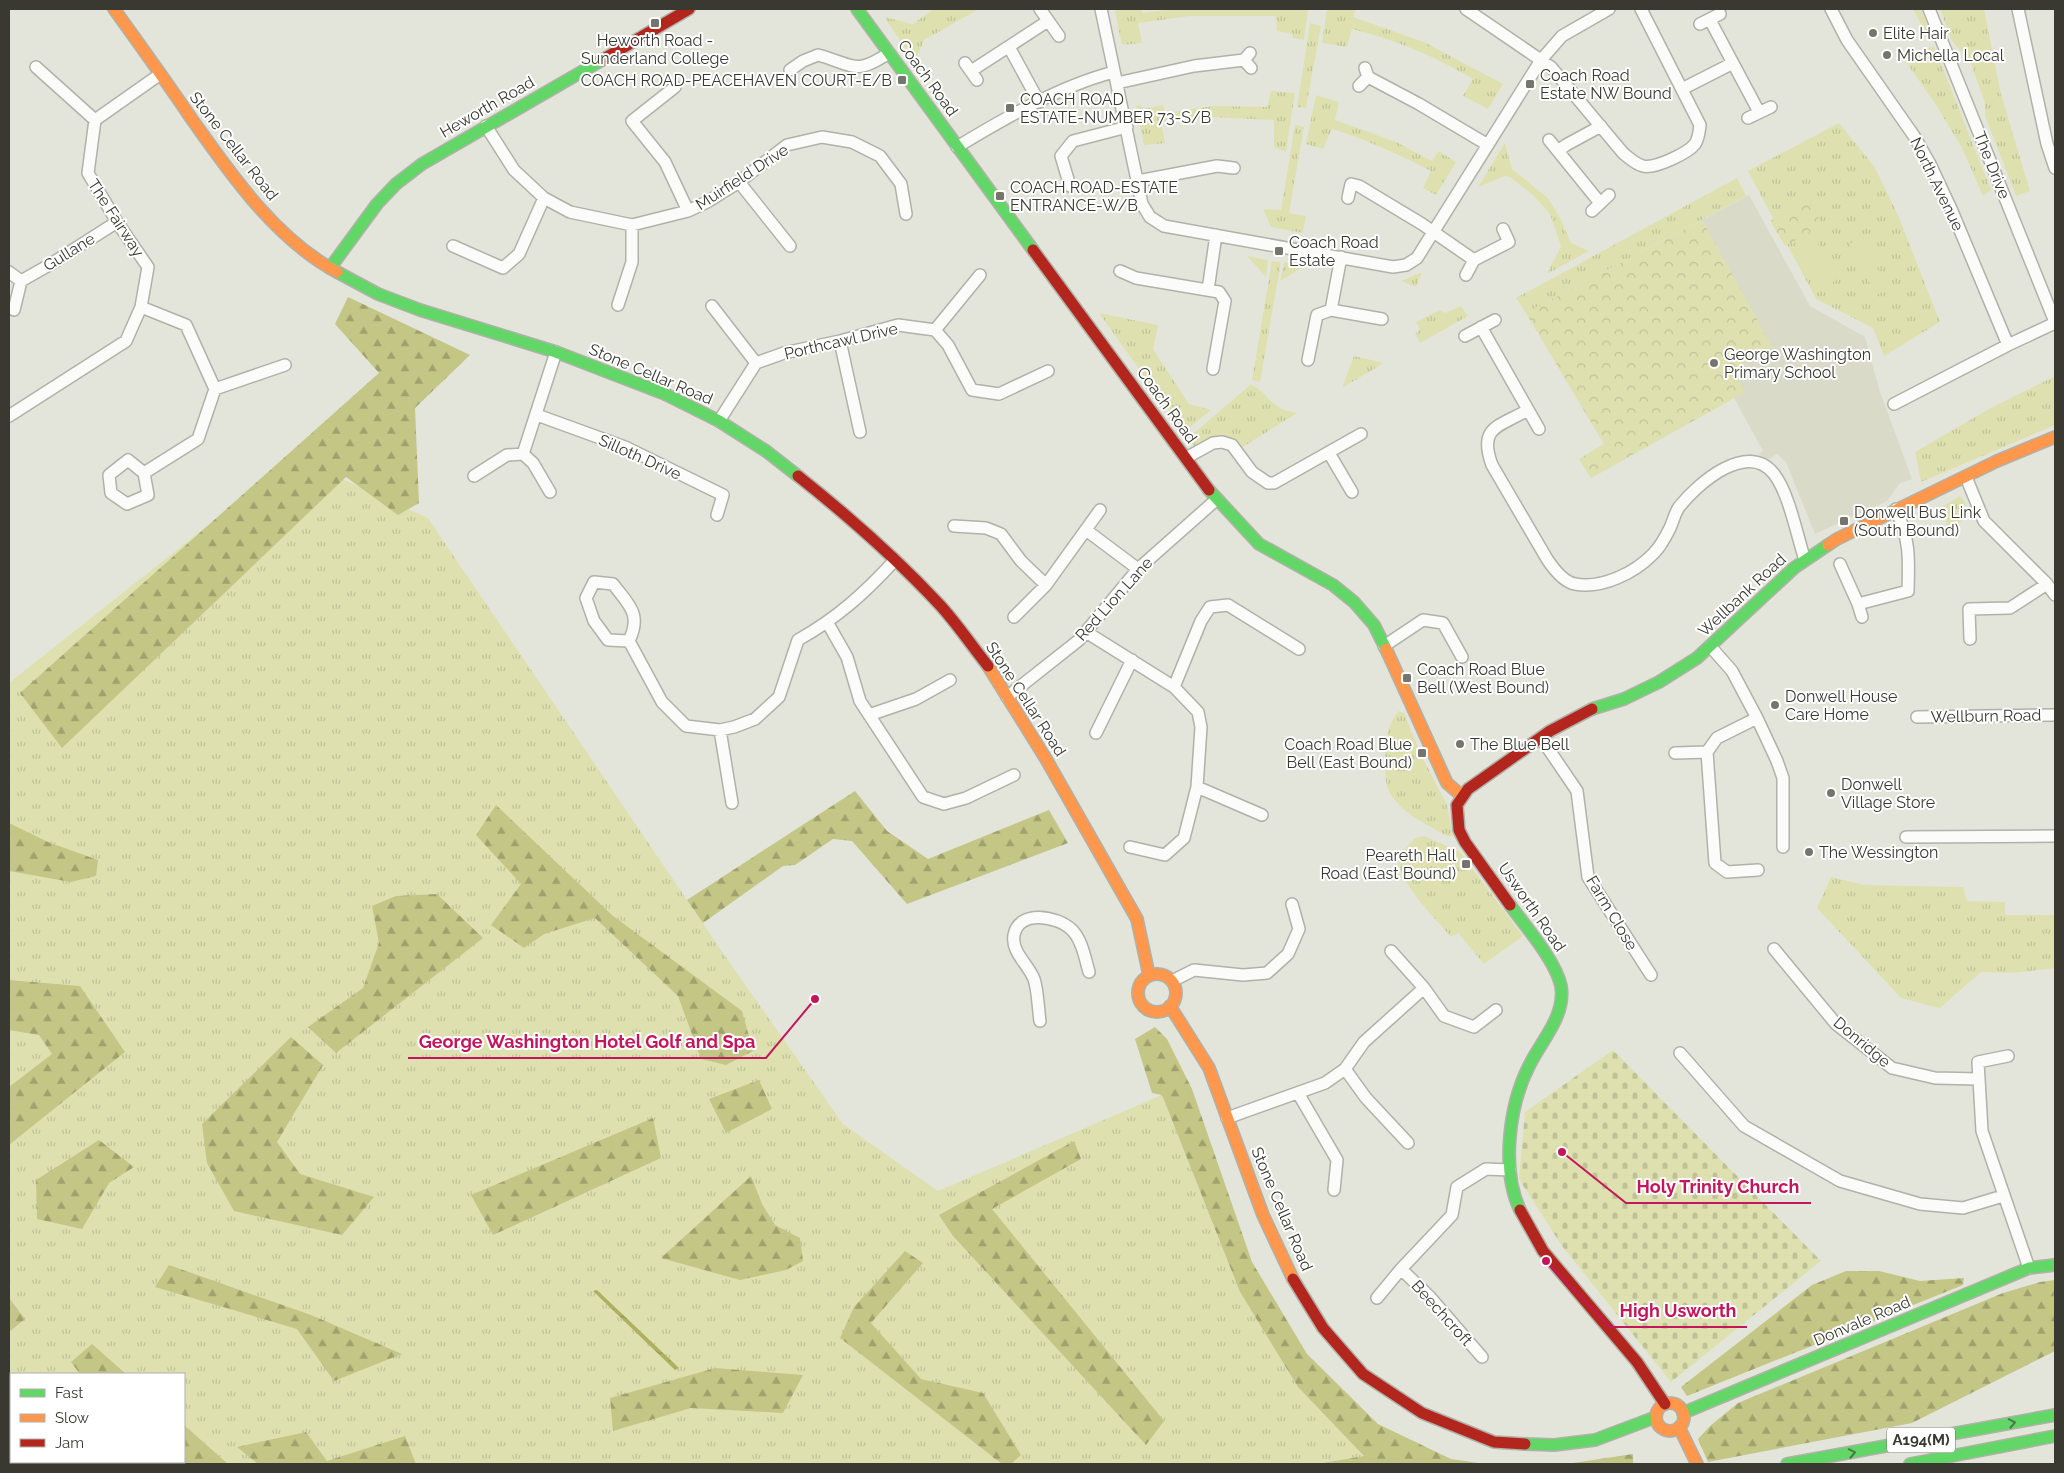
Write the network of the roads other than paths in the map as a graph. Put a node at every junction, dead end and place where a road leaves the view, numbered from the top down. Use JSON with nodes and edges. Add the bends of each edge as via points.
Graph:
{"nodes":[{"id":1,"x":114,"y":9,"type":"edge"},
{"id":2,"x":689,"y":9,"type":"edge"},
{"id":3,"x":857,"y":9,"type":"edge"},
{"id":4,"x":1040,"y":9,"type":"edge"},
{"id":5,"x":1100,"y":9,"type":"edge"},
{"id":6,"x":1466,"y":9,"type":"edge"},
{"id":7,"x":1609,"y":9,"type":"edge"},
{"id":8,"x":1641,"y":9,"type":"edge"},
{"id":9,"x":1831,"y":9,"type":"edge"},
{"id":10,"x":1929,"y":9,"type":"edge"},
{"id":11,"x":2018,"y":9,"type":"edge"},
{"id":12,"x":1710,"y":20,"type":"dead end"},
{"id":13,"x":1048,"y":21,"type":"junction"},
{"id":14,"x":1059,"y":36,"type":"dead end"},
{"id":15,"x":1009,"y":47,"type":"junction"},
{"id":16,"x":889,"y":53,"type":"junction"},
{"id":17,"x":1248,"y":60,"type":"dead end"},
{"id":18,"x":1540,"y":60,"type":"junction"},
{"id":19,"x":1732,"y":63,"type":"junction"},
{"id":20,"x":36,"y":66,"type":"dead end"},
{"id":21,"x":790,"y":70,"type":"dead end"},
{"id":22,"x":971,"y":71,"type":"dead end"},
{"id":23,"x":159,"y":75,"type":"junction"},
{"id":24,"x":1116,"y":78,"type":"junction"},
{"id":25,"x":1359,"y":86,"type":"dead end"},
{"id":26,"x":675,"y":87,"type":"dead end"},
{"id":27,"x":1682,"y":89,"type":"junction"},
{"id":28,"x":1039,"y":102,"type":"junction"},
{"id":29,"x":1771,"y":107,"type":"dead end"},
{"id":30,"x":1759,"y":112,"type":"junction"},
{"id":31,"x":1748,"y":118,"type":"dead end"},
{"id":32,"x":95,"y":120,"type":"junction"},
{"id":33,"x":486,"y":126,"type":"junction"},
{"id":34,"x":1601,"y":126,"type":"junction"},
{"id":35,"x":1127,"y":127,"type":"junction"},
{"id":36,"x":1549,"y":140,"type":"dead end"},
{"id":37,"x":1488,"y":145,"type":"junction"},
{"id":38,"x":957,"y":147,"type":"junction"},
{"id":39,"x":1558,"y":151,"type":"junction"},
{"id":40,"x":1234,"y":168,"type":"dead end"},
{"id":41,"x":2055,"y":168,"type":"edge"},
{"id":42,"x":1138,"y":181,"type":"junction"},
{"id":43,"x":739,"y":182,"type":"junction"},
{"id":44,"x":1070,"y":186,"type":"dead end"},
{"id":45,"x":544,"y":198,"type":"junction"},
{"id":46,"x":1348,"y":198,"type":"dead end"},
{"id":47,"x":1600,"y":203,"type":"dead end"},
{"id":48,"x":688,"y":211,"type":"junction"},
{"id":49,"x":906,"y":214,"type":"dead end"},
{"id":50,"x":117,"y":222,"type":"junction"},
{"id":51,"x":632,"y":225,"type":"junction"},
{"id":52,"x":1503,"y":229,"type":"dead end"},
{"id":53,"x":1433,"y":232,"type":"junction"},
{"id":54,"x":1216,"y":235,"type":"junction"},
{"id":55,"x":453,"y":246,"type":"dead end"},
{"id":56,"x":790,"y":246,"type":"dead end"},
{"id":57,"x":1341,"y":257,"type":"junction"},
{"id":58,"x":1474,"y":260,"type":"junction"},
{"id":59,"x":330,"y":268,"type":"junction"},
{"id":60,"x":1120,"y":271,"type":"dead end"},
{"id":61,"x":9,"y":272,"type":"edge"},
{"id":62,"x":980,"y":275,"type":"dead end"},
{"id":63,"x":1466,"y":276,"type":"dead end"},
{"id":64,"x":20,"y":281,"type":"junction"},
{"id":65,"x":1208,"y":290,"type":"junction"},
{"id":66,"x":618,"y":305,"type":"dead end"},
{"id":67,"x":712,"y":306,"type":"dead end"},
{"id":68,"x":141,"y":307,"type":"junction"},
{"id":69,"x":14,"y":310,"type":"dead end"},
{"id":70,"x":1330,"y":310,"type":"junction"},
{"id":71,"x":1382,"y":319,"type":"dead end"},
{"id":72,"x":1495,"y":320,"type":"dead end"},
{"id":73,"x":2055,"y":322,"type":"edge"},
{"id":74,"x":1481,"y":327,"type":"junction"},
{"id":75,"x":934,"y":330,"type":"junction"},
{"id":76,"x":1465,"y":336,"type":"dead end"},
{"id":77,"x":840,"y":341,"type":"junction"},
{"id":78,"x":2008,"y":344,"type":"junction"},
{"id":79,"x":556,"y":352,"type":"junction"},
{"id":80,"x":1307,"y":360,"type":"dead end"},
{"id":81,"x":756,"y":363,"type":"junction"},
{"id":82,"x":285,"y":365,"type":"dead end"},
{"id":83,"x":1213,"y":369,"type":"dead end"},
{"id":84,"x":1048,"y":371,"type":"dead end"},
{"id":85,"x":215,"y":389,"type":"junction"},
{"id":86,"x":1894,"y":404,"type":"dead end"},
{"id":87,"x":1528,"y":410,"type":"junction"},
{"id":88,"x":537,"y":415,"type":"junction"},
{"id":89,"x":9,"y":416,"type":"edge"},
{"id":90,"x":718,"y":421,"type":"junction"},
{"id":91,"x":1538,"y":430,"type":"dead end"},
{"id":92,"x":860,"y":432,"type":"dead end"},
{"id":93,"x":1361,"y":434,"type":"dead end"},
{"id":94,"x":2055,"y":437,"type":"edge"},
{"id":95,"x":1329,"y":453,"type":"junction"},
{"id":96,"x":523,"y":454,"type":"junction"},
{"id":97,"x":1186,"y":458,"type":"junction"},
{"id":98,"x":144,"y":473,"type":"dead end"},
{"id":99,"x":474,"y":476,"type":"dead end"},
{"id":100,"x":1966,"y":477,"type":"junction"},
{"id":101,"x":550,"y":492,"type":"dead end"},
{"id":102,"x":1352,"y":492,"type":"dead end"},
{"id":103,"x":1217,"y":499,"type":"junction"},
{"id":104,"x":1896,"y":509,"type":"junction"},
{"id":105,"x":1100,"y":510,"type":"dead end"},
{"id":106,"x":717,"y":515,"type":"dead end"},
{"id":107,"x":954,"y":526,"type":"dead end"},
{"id":108,"x":1086,"y":530,"type":"junction"},
{"id":109,"x":895,"y":560,"type":"junction"},
{"id":110,"x":1805,"y":560,"type":"junction"},
{"id":111,"x":1840,"y":564,"type":"dead end"},
{"id":112,"x":1138,"y":569,"type":"junction"},
{"id":113,"x":2047,"y":584,"type":"junction"},
{"id":114,"x":1046,"y":586,"type":"junction"},
{"id":115,"x":2055,"y":595,"type":"edge"},
{"id":116,"x":1858,"y":604,"type":"junction"},
{"id":117,"x":1014,"y":617,"type":"dead end"},
{"id":118,"x":1862,"y":617,"type":"dead end"},
{"id":119,"x":827,"y":622,"type":"junction"},
{"id":120,"x":1086,"y":632,"type":"junction"},
{"id":121,"x":1970,"y":639,"type":"dead end"},
{"id":122,"x":629,"y":641,"type":"junction"},
{"id":123,"x":1384,"y":646,"type":"junction"},
{"id":124,"x":1710,"y":646,"type":"junction"},
{"id":125,"x":1299,"y":649,"type":"dead end"},
{"id":126,"x":1462,"y":657,"type":"dead end"},
{"id":127,"x":1132,"y":660,"type":"junction"},
{"id":128,"x":950,"y":680,"type":"dead end"},
{"id":129,"x":1174,"y":687,"type":"junction"},
{"id":130,"x":1007,"y":697,"type":"junction"},
{"id":131,"x":869,"y":715,"type":"junction"},
{"id":132,"x":2055,"y":715,"type":"edge"},
{"id":133,"x":1917,"y":717,"type":"dead end"},
{"id":134,"x":1756,"y":718,"type":"junction"},
{"id":135,"x":720,"y":730,"type":"junction"},
{"id":136,"x":1096,"y":733,"type":"dead end"},
{"id":137,"x":1541,"y":738,"type":"junction"},
{"id":138,"x":1706,"y":752,"type":"junction"},
{"id":139,"x":1675,"y":754,"type":"dead end"},
{"id":140,"x":1014,"y":775,"type":"dead end"},
{"id":141,"x":1197,"y":787,"type":"junction"},
{"id":142,"x":1462,"y":796,"type":"junction"},
{"id":143,"x":732,"y":803,"type":"dead end"},
{"id":144,"x":1262,"y":815,"type":"dead end"},
{"id":145,"x":2055,"y":836,"type":"edge"},
{"id":146,"x":1906,"y":837,"type":"dead end"},
{"id":147,"x":1130,"y":847,"type":"dead end"},
{"id":148,"x":1783,"y":847,"type":"dead end"},
{"id":149,"x":1758,"y":870,"type":"dead end"},
{"id":150,"x":1292,"y":904,"type":"dead end"},
{"id":151,"x":1774,"y":949,"type":"dead end"},
{"id":152,"x":1391,"y":951,"type":"dead end"},
{"id":153,"x":1089,"y":972,"type":"dead end"},
{"id":154,"x":1149,"y":975,"type":"junction"},
{"id":155,"x":1651,"y":975,"type":"dead end"},
{"id":156,"x":1172,"y":981,"type":"junction"},
{"id":157,"x":1424,"y":988,"type":"junction"},
{"id":158,"x":1170,"y":1006,"type":"junction"},
{"id":159,"x":1496,"y":1010,"type":"dead end"},
{"id":160,"x":1040,"y":1021,"type":"dead end"},
{"id":161,"x":1680,"y":1053,"type":"dead end"},
{"id":162,"x":2008,"y":1056,"type":"dead end"},
{"id":163,"x":1345,"y":1069,"type":"junction"},
{"id":164,"x":1979,"y":1079,"type":"junction"},
{"id":165,"x":1298,"y":1092,"type":"junction"},
{"id":166,"x":1227,"y":1118,"type":"junction"},
{"id":167,"x":1408,"y":1143,"type":"dead end"},
{"id":168,"x":1510,"y":1170,"type":"junction"},
{"id":169,"x":1334,"y":1190,"type":"dead end"},
{"id":170,"x":2003,"y":1196,"type":"junction"},
{"id":171,"x":2055,"y":1264,"type":"edge"},
{"id":172,"x":1401,"y":1268,"type":"junction"},
{"id":173,"x":2029,"y":1268,"type":"junction"},
{"id":174,"x":1377,"y":1298,"type":"dead end"},
{"id":175,"x":1482,"y":1358,"type":"dead end"},
{"id":176,"x":1665,"y":1404,"type":"junction"},
{"id":177,"x":1683,"y":1413,"type":"junction"},
{"id":178,"x":2055,"y":1414,"type":"edge"},
{"id":179,"x":1656,"y":1417,"type":"junction"},
{"id":180,"x":1679,"y":1427,"type":"junction"},
{"id":181,"x":2055,"y":1436,"type":"edge"},
{"id":182,"x":1694,"y":1459,"type":"edge"},
{"id":183,"x":1787,"y":1464,"type":"edge"},
{"id":184,"x":1910,"y":1464,"type":"edge"}],
"edges":[{"from":1,"to":23,"type":"main road","name":"Stone Cellar Road"},
{"from":2,"to":33,"type":"main road","name":"Heworth Road"},
{"from":3,"to":16,"type":"main road","name":"Coach Road"},
{"from":4,"to":13,"type":"street"},
{"from":5,"to":24,"type":"street"},
{"from":6,"to":18,"type":"street"},
{"from":7,"to":18,"type":"street","via":[[1562,36]]},
{"from":8,"to":27,"type":"street"},
{"from":9,"to":78,"type":"street","name":"North Avenue","via":[[1847,40],[1930,164]]},
{"from":10,"to":73,"type":"street","name":"The Drive"},
{"from":11,"to":41,"type":"street"},
{"from":12,"to":19,"type":"street"},
{"from":13,"to":14,"type":"street"},
{"from":13,"to":15,"type":"street"},
{"from":15,"to":22,"type":"street"},
{"from":15,"to":28,"type":"street"},
{"from":16,"to":21,"type":"street","via":[[870,65],[854,68],[818,55]]},
{"from":16,"to":38,"type":"main road","name":"Coach Road"},
{"from":17,"to":24,"type":"street"},
{"from":18,"to":34,"type":"street","via":[[1551,67]]},
{"from":18,"to":37,"type":"street"},
{"from":19,"to":27,"type":"street"},
{"from":19,"to":30,"type":"street"},
{"from":20,"to":32,"type":"street"},
{"from":23,"to":32,"type":"street"},
{"from":23,"to":59,"type":"main road","name":"Stone Cellar Road","via":[[258,206],[295,242]]},
{"from":24,"to":28,"type":"street","via":[[1072,86]]},
{"from":24,"to":35,"type":"street"},
{"from":25,"to":37,"type":"street","via":[[1366,72]]},
{"from":26,"to":48,"type":"street","via":[[632,121],[665,162]]},
{"from":27,"to":34,"type":"street","via":[[1700,125],[1699,136],[1691,148],[1659,165],[1644,166],[1633,161]]},
{"from":28,"to":38,"type":"street"},
{"from":29,"to":30,"type":"street"},
{"from":30,"to":31,"type":"street"},
{"from":32,"to":50,"type":"street","name":"The Fairway","via":[[88,173]]},
{"from":33,"to":45,"type":"street","name":"Muirfield Drive","via":[[514,170]]},
{"from":33,"to":59,"type":"main road","name":"Heworth Road","via":[[422,164],[396,184],[376,204]]},
{"from":34,"to":39,"type":"street"},
{"from":35,"to":42,"type":"street"},
{"from":35,"to":44,"type":"street","via":[[1073,141],[1061,156]]},
{"from":36,"to":39,"type":"street"},
{"from":37,"to":53,"type":"street"},
{"from":38,"to":97,"type":"main road","name":"Coach Road"},
{"from":39,"to":47,"type":"street"},
{"from":40,"to":42,"type":"street","via":[[1217,166]]},
{"from":42,"to":54,"type":"street","via":[[1142,204],[1150,217],[1164,226]]},
{"from":43,"to":48,"type":"street","name":"Muirfield Drive"},
{"from":43,"to":49,"type":"street","name":"Muirfield Drive","via":[[787,145],[822,137],[852,142],[880,156],[901,184]]},
{"from":43,"to":56,"type":"street"},
{"from":45,"to":51,"type":"street","name":"Muirfield Drive","via":[[570,212]]},
{"from":45,"to":55,"type":"street","via":[[519,254],[503,268]]},
{"from":46,"to":53,"type":"street","via":[[1351,184],[1359,186]]},
{"from":48,"to":51,"type":"street","name":"Muirfield Drive"},
{"from":50,"to":64,"type":"street","name":"Gullane"},
{"from":50,"to":68,"type":"street","name":"The Fairway","via":[[148,267]]},
{"from":51,"to":66,"type":"street","via":[[632,262]]},
{"from":52,"to":58,"type":"street","via":[[1509,242]]},
{"from":53,"to":57,"type":"street","via":[[1417,258],[1406,265],[1393,267]]},
{"from":53,"to":58,"type":"street"},
{"from":54,"to":57,"type":"street"},
{"from":54,"to":65,"type":"street"},
{"from":57,"to":70,"type":"street"},
{"from":58,"to":63,"type":"street"},
{"from":59,"to":79,"type":"main road","name":"Stone Cellar Road","via":[[378,294],[420,310]]},
{"from":60,"to":65,"type":"street","via":[[1136,278]]},
{"from":61,"to":64,"type":"street"},
{"from":62,"to":75,"type":"street"},
{"from":64,"to":69,"type":"street"},
{"from":65,"to":83,"type":"street","via":[[1219,292],[1225,301],[1212,345]]},
{"from":67,"to":81,"type":"street"},
{"from":68,"to":85,"type":"street","via":[[186,324]]},
{"from":68,"to":89,"type":"street","name":"The Fairway","via":[[126,341]]},
{"from":70,"to":71,"type":"street"},
{"from":70,"to":80,"type":"street","via":[[1317,315]]},
{"from":72,"to":74,"type":"street"},
{"from":73,"to":78,"type":"street"},
{"from":74,"to":76,"type":"street"},
{"from":74,"to":87,"type":"street"},
{"from":75,"to":77,"type":"street","name":"Porthcawl Drive","via":[[898,325]]},
{"from":75,"to":84,"type":"street","via":[[948,345],[972,390],[998,394]]},
{"from":77,"to":81,"type":"street","name":"Porthcawl Drive","via":[[784,353]]},
{"from":77,"to":92,"type":"street"},
{"from":78,"to":86,"type":"street"},
{"from":79,"to":88,"type":"street"},
{"from":79,"to":90,"type":"main road","name":"Stone Cellar Road","via":[[665,394]]},
{"from":81,"to":90,"type":"street"},
{"from":82,"to":85,"type":"street"},
{"from":85,"to":98,"type":"street","via":[[198,439]]},
{"from":87,"to":91,"type":"street"},
{"from":87,"to":110,"type":"street","via":[[1494,429],[1487,438],[1487,452],[1546,559],[1573,584],[1603,584],[1634,568],[1654,553],[1678,508],[1728,466],[1743,461],[1760,463],[1781,485]]},
{"from":88,"to":96,"type":"street"},
{"from":88,"to":106,"type":"street","name":"Silloth Drive","via":[[625,447],[723,495]]},
{"from":90,"to":109,"type":"main road","name":"Stone Cellar Road","via":[[766,451],[826,498]]},
{"from":93,"to":95,"type":"street"},
{"from":94,"to":100,"type":"main road","name":"Wellbank Road"},
{"from":95,"to":97,"type":"street","via":[[1268,483],[1252,472],[1232,445],[1212,443]]},
{"from":95,"to":102,"type":"street"},
{"from":96,"to":99,"type":"street","via":[[507,455]]},
{"from":96,"to":101,"type":"street"},
{"from":97,"to":103,"type":"main road","name":"Coach Road"},
{"from":100,"to":104,"type":"main road","name":"Wellbank Road"},
{"from":100,"to":113,"type":"street","via":[[1984,521]]},
{"from":103,"to":112,"type":"street","name":"Red Lion Lane"},
{"from":103,"to":123,"type":"main road","name":"Coach Road","via":[[1258,544],[1332,585],[1354,602],[1374,626]]},
{"from":104,"to":110,"type":"main road","name":"Wellbank Road","via":[[1837,539]]},
{"from":104,"to":116,"type":"street","via":[[1909,549],[1908,591]]},
{"from":105,"to":108,"type":"street"},
{"from":107,"to":114,"type":"street","via":[[986,528],[1001,534],[1021,561]]},
{"from":108,"to":112,"type":"street"},
{"from":108,"to":114,"type":"street"},
{"from":109,"to":119,"type":"street","via":[[866,592]]},
{"from":109,"to":130,"type":"main road","name":"Stone Cellar Road","via":[[939,604],[991,670]]},
{"from":110,"to":124,"type":"main road","name":"Wellbank Road"},
{"from":111,"to":116,"type":"street"},
{"from":112,"to":120,"type":"street","name":"Red Lion Lane"},
{"from":113,"to":115,"type":"street"},
{"from":113,"to":121,"type":"street","via":[[2010,608],[1969,609]]},
{"from":114,"to":117,"type":"street"},
{"from":116,"to":118,"type":"street"},
{"from":119,"to":131,"type":"street","via":[[847,657],[860,700]]},
{"from":119,"to":135,"type":"street","via":[[798,640],[779,697],[755,719]]},
{"from":120,"to":127,"type":"street"},
{"from":120,"to":130,"type":"street","name":"Red Lion Lane"},
{"from":122,"to":122,"type":"street","via":[[608,640],[594,621],[586,598],[594,582],[612,584],[634,612],[634,630]]},
{"from":122,"to":135,"type":"street","via":[[662,702],[686,726]]},
{"from":123,"to":126,"type":"street","via":[[1423,620],[1443,623]]},
{"from":123,"to":142,"type":"main road","name":"Coach Road","via":[[1447,783]]},
{"from":124,"to":134,"type":"street","via":[[1732,671]]},
{"from":124,"to":137,"type":"main road","name":"Wellbank Road","via":[[1698,658],[1659,682],[1624,699],[1586,711]]},
{"from":125,"to":129,"type":"street","via":[[1228,604],[1210,607]]},
{"from":127,"to":129,"type":"street"},
{"from":127,"to":136,"type":"street"},
{"from":128,"to":131,"type":"street","via":[[916,698]]},
{"from":129,"to":141,"type":"street","via":[[1198,712],[1201,727]]},
{"from":130,"to":154,"type":"main road","name":"Stone Cellar Road","via":[[1137,919]]},
{"from":131,"to":140,"type":"street","via":[[924,797],[944,804],[966,798]]},
{"from":132,"to":133,"type":"street","name":"Wellburn Road"},
{"from":134,"to":138,"type":"street","via":[[1717,738]]},
{"from":134,"to":148,"type":"street","via":[[1782,778]]},
{"from":135,"to":143,"type":"street"},
{"from":137,"to":142,"type":"main road","name":"Wellbank Road"},
{"from":137,"to":155,"type":"street","name":"Farm Close","via":[[1577,791],[1588,877]]},
{"from":138,"to":139,"type":"street"},
{"from":138,"to":149,"type":"street","via":[[1715,864],[1727,872]]},
{"from":141,"to":144,"type":"street"},
{"from":141,"to":147,"type":"street","via":[[1184,838],[1165,855]]},
{"from":142,"to":168,"type":"main road","name":"Usworth Road","via":[[1457,805],[1459,830],[1465,842],[1553,965],[1562,988],[1559,1010],[1524,1075],[1512,1127]]},
{"from":145,"to":146,"type":"street"},
{"from":150,"to":156,"type":"street","via":[[1298,929],[1288,954],[1267,972],[1243,975],[1194,970]]},
{"from":151,"to":164,"type":"street","name":"Donridge","via":[[1836,1024],[1892,1068],[1935,1078]]},
{"from":152,"to":157,"type":"street"},
{"from":153,"to":160,"type":"street","via":[[1082,945],[1072,930],[1056,919],[1029,919],[1018,926],[1014,945],[1034,979]]},
{"from":154,"to":156,"type":"main road","via":[[1163,975]]},
{"from":154,"to":158,"type":"main road","via":[[1141,982],[1139,1001],[1143,1007],[1156,1013]]},
{"from":156,"to":158,"type":"main road","via":[[1175,1001]]},
{"from":157,"to":159,"type":"street","via":[[1444,1016],[1474,1027]]},
{"from":157,"to":163,"type":"street","via":[[1364,1042]]},
{"from":158,"to":166,"type":"main road","name":"Stone Cellar Road","via":[[1209,1068]]},
{"from":161,"to":170,"type":"street","via":[[1744,1126],[1840,1181],[1920,1204],[1963,1208]]},
{"from":162,"to":164,"type":"street","via":[[1978,1062]]},
{"from":163,"to":165,"type":"street","via":[[1325,1083]]},
{"from":163,"to":167,"type":"street","via":[[1366,1098]]},
{"from":164,"to":170,"type":"street","via":[[1982,1131]]},
{"from":165,"to":166,"type":"street"},
{"from":165,"to":169,"type":"street","via":[[1337,1160]]},
{"from":166,"to":179,"type":"main road","name":"Stone Cellar Road","via":[[1263,1216],[1295,1283],[1323,1328],[1363,1374],[1422,1413],[1494,1442],[1554,1445],[1595,1440]]},
{"from":168,"to":172,"type":"street","name":"Beechcroft","via":[[1486,1169],[1457,1187],[1452,1215]]},
{"from":168,"to":176,"type":"main road","name":"Usworth Road","via":[[1520,1216],[1539,1245],[1634,1358]]},
{"from":170,"to":173,"type":"street"},
{"from":171,"to":173,"type":"main road","name":"Donvale Road"},
{"from":172,"to":174,"type":"street","name":"Beechcroft"},
{"from":172,"to":175,"type":"street","name":"Beechcroft"},
{"from":173,"to":177,"type":"main road","name":"Donvale Road"},
{"from":176,"to":177,"type":"main road","via":[[1674,1404]]},
{"from":176,"to":179,"type":"main road","via":[[1657,1410]]},
{"from":177,"to":180,"type":"main road"},
{"from":183,"to":178,"type":"main road","number":"A194(M)","one_way":true},
{"from":179,"to":180,"type":"main road","via":[[1662,1429],[1671,1431]]},
{"from":180,"to":182,"type":"main road"},
{"from":181,"to":184,"type":"main road","number":"A194(M)"}]}
